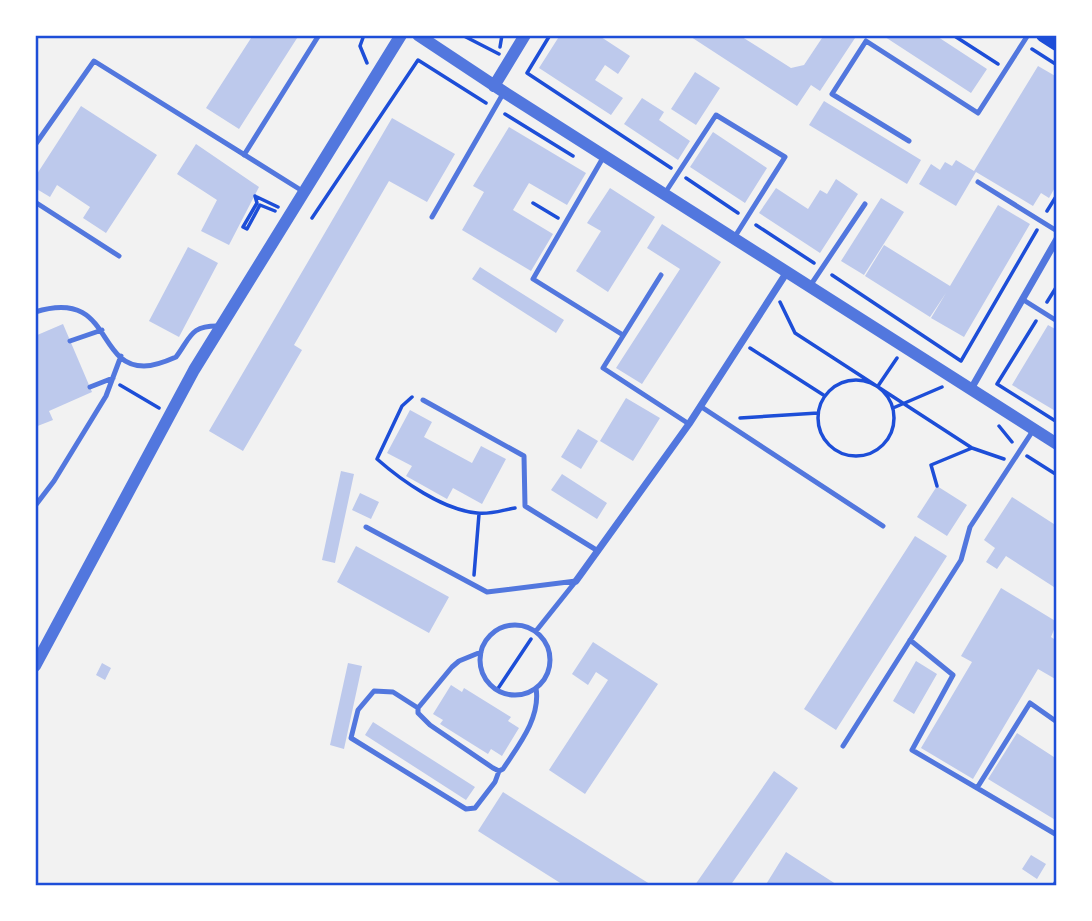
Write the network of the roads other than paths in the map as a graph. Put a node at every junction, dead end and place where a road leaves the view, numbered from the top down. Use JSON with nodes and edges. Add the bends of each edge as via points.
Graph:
{"nodes":[{"id":1,"x":318,"y":35,"type":"edge"},
{"id":2,"x":401,"y":35,"type":"edge"},
{"id":3,"x":418,"y":35,"type":"edge"},
{"id":4,"x":525,"y":35,"type":"edge"},
{"id":5,"x":1028,"y":35,"type":"edge"},
{"id":6,"x":1043,"y":35,"type":"edge"},
{"id":7,"x":1057,"y":44,"type":"edge"},
{"id":8,"x":499,"y":89,"type":"junction"},
{"id":9,"x":909,"y":141,"type":"dead end"},
{"id":10,"x":35,"y":145,"type":"edge"},
{"id":11,"x":244,"y":155,"type":"junction"},
{"id":12,"x":604,"y":156,"type":"junction"},
{"id":13,"x":978,"y":182,"type":"dead end"},
{"id":14,"x":304,"y":192,"type":"junction"},
{"id":15,"x":665,"y":194,"type":"junction"},
{"id":16,"x":35,"y":202,"type":"edge"},
{"id":17,"x":866,"y":204,"type":"dead end"},
{"id":18,"x":432,"y":216,"type":"dead end"},
{"id":19,"x":1057,"y":231,"type":"edge"},
{"id":20,"x":734,"y":238,"type":"junction"},
{"id":21,"x":1057,"y":239,"type":"edge"},
{"id":22,"x":119,"y":256,"type":"dead end"},
{"id":23,"x":787,"y":272,"type":"junction"},
{"id":24,"x":661,"y":275,"type":"dead end"},
{"id":25,"x":810,"y":286,"type":"junction"},
{"id":26,"x":1022,"y":299,"type":"junction"},
{"id":27,"x":35,"y":312,"type":"edge"},
{"id":28,"x":1057,"y":321,"type":"edge"},
{"id":29,"x":221,"y":326,"type":"junction"},
{"id":30,"x":102,"y":330,"type":"junction"},
{"id":31,"x":623,"y":335,"type":"junction"},
{"id":32,"x":70,"y":341,"type":"dead end"},
{"id":33,"x":121,"y":356,"type":"junction"},
{"id":34,"x":113,"y":378,"type":"junction"},
{"id":35,"x":90,"y":387,"type":"dead end"},
{"id":36,"x":971,"y":389,"type":"junction"},
{"id":37,"x":423,"y":400,"type":"road end"},
{"id":38,"x":701,"y":406,"type":"junction"},
{"id":39,"x":689,"y":424,"type":"junction"},
{"id":40,"x":1034,"y":429,"type":"junction"},
{"id":41,"x":1057,"y":444,"type":"edge"},
{"id":42,"x":35,"y":506,"type":"edge"},
{"id":43,"x":883,"y":526,"type":"dead end"},
{"id":44,"x":366,"y":527,"type":"dead end"},
{"id":45,"x":598,"y":551,"type":"junction"},
{"id":46,"x":576,"y":582,"type":"junction"},
{"id":47,"x":536,"y":631,"type":"junction"},
{"id":48,"x":910,"y":640,"type":"junction"},
{"id":49,"x":481,"y":652,"type":"junction"},
{"id":50,"x":35,"y":666,"type":"edge"},
{"id":51,"x":536,"y":688,"type":"junction"},
{"id":52,"x":418,"y":708,"type":"junction"},
{"id":53,"x":1057,"y":722,"type":"edge"},
{"id":54,"x":844,"y":746,"type":"dead end"},
{"id":55,"x":499,"y":771,"type":"junction"},
{"id":56,"x":977,"y":788,"type":"junction"},
{"id":57,"x":1057,"y":835,"type":"edge"},
{"id":58,"x":1057,"y":881,"type":"edge"},
{"id":59,"x":1054,"y":886,"type":"edge"}],
"edges":[{"from":1,"to":11,"type":"lane"},
{"from":2,"to":14,"type":"street"},
{"from":3,"to":8,"type":"street"},
{"from":4,"to":8,"type":"street"},
{"from":5,"to":9,"type":"lane","via":[[977,116],[866,41],[832,94]]},
{"from":6,"to":7,"type":"main road"},
{"from":8,"to":12,"type":"street"},
{"from":8,"to":18,"type":"lane","via":[[495,108]]},
{"from":10,"to":11,"type":"lane","via":[[94,61]]},
{"from":11,"to":14,"type":"lane"},
{"from":12,"to":15,"type":"street"},
{"from":12,"to":31,"type":"lane","via":[[533,279]]},
{"from":13,"to":19,"type":"lane"},
{"from":14,"to":29,"type":"street"},
{"from":15,"to":20,"type":"street"},
{"from":15,"to":20,"type":"lane","via":[[716,115],[785,158]]},
{"from":16,"to":22,"type":"lane"},
{"from":17,"to":25,"type":"lane"},
{"from":20,"to":23,"type":"street"},
{"from":21,"to":26,"type":"street"},
{"from":23,"to":25,"type":"street"},
{"from":23,"to":38,"type":"street"},
{"from":24,"to":31,"type":"lane"},
{"from":25,"to":36,"type":"street"},
{"from":26,"to":28,"type":"lane"},
{"from":26,"to":36,"type":"street"},
{"from":27,"to":30,"type":"lane","via":[[69,306],[89,314]]},
{"from":29,"to":33,"type":"lane","via":[[192,331],[171,359],[145,366]]},
{"from":29,"to":50,"type":"street"},
{"from":30,"to":32,"type":"lane"},
{"from":30,"to":33,"type":"lane"},
{"from":31,"to":39,"type":"lane","via":[[603,368]]},
{"from":33,"to":34,"type":"lane"},
{"from":34,"to":35,"type":"lane"},
{"from":34,"to":42,"type":"lane","via":[[101,406]]},
{"from":36,"to":40,"type":"street"},
{"from":37,"to":45,"type":"lane","via":[[524,456],[525,506]]},
{"from":38,"to":39,"type":"street"},
{"from":38,"to":43,"type":"lane"},
{"from":39,"to":45,"type":"street"},
{"from":40,"to":41,"type":"street"},
{"from":40,"to":48,"type":"lane","via":[[970,527],[961,560]]},
{"from":44,"to":46,"type":"lane","via":[[487,592]]},
{"from":45,"to":46,"type":"street"},
{"from":46,"to":47,"type":"lane"},
{"from":47,"to":49,"type":"lane","via":[[514,624],[503,626],[485,641]]},
{"from":47,"to":51,"type":"lane","via":[[551,657],[546,677]]},
{"from":48,"to":54,"type":"lane"},
{"from":48,"to":56,"type":"lane","via":[[953,675],[912,750]]},
{"from":49,"to":51,"type":"lane","via":[[484,675],[498,690],[511,695]]},
{"from":49,"to":52,"type":"lane","via":[[452,667]]},
{"from":51,"to":55,"type":"lane","via":[[531,723]]},
{"from":52,"to":55,"type":"lane","via":[[430,725]]},
{"from":52,"to":55,"type":"lane","via":[[393,692],[374,691],[358,710],[351,738],[466,809],[475,807]]},
{"from":53,"to":56,"type":"lane","via":[[1030,703]]},
{"from":56,"to":57,"type":"lane"},
{"from":58,"to":59,"type":"lane"}]}
